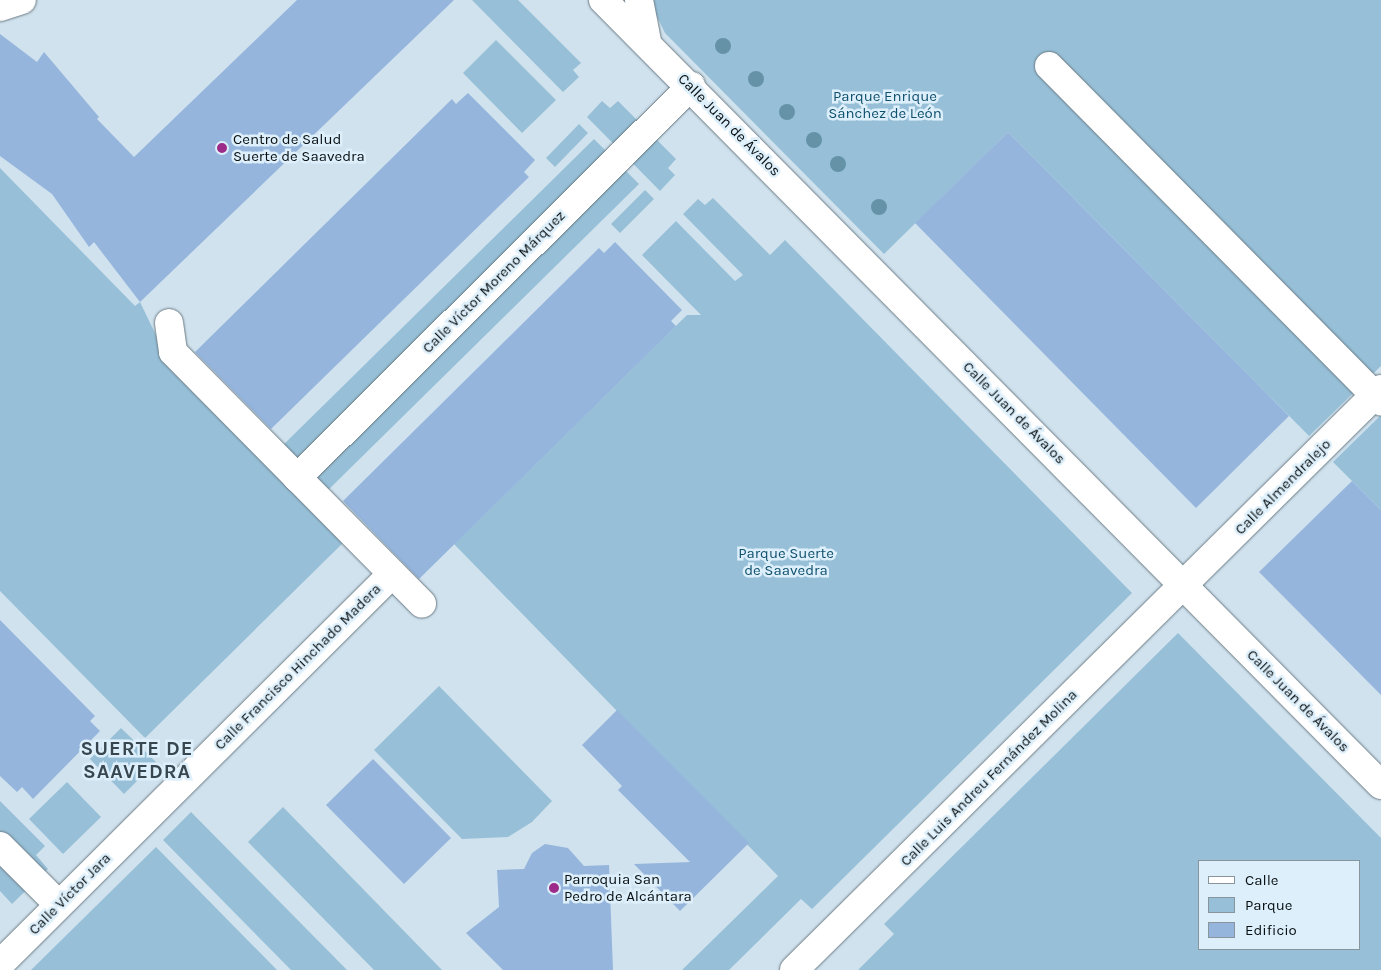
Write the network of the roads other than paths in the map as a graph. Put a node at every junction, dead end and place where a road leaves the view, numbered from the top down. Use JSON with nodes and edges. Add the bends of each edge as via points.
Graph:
{"nodes":[{"id":1,"x":22,"y":0,"type":"edge"},
{"id":2,"x":603,"y":0,"type":"edge"},
{"id":3,"x":639,"y":0,"type":"edge"},
{"id":4,"x":0,"y":7,"type":"edge"},
{"id":5,"x":647,"y":40,"type":"junction"},
{"id":6,"x":1049,"y":66,"type":"dead end"},
{"id":7,"x":691,"y":86,"type":"junction"},
{"id":8,"x":169,"y":323,"type":"dead end"},
{"id":9,"x":1379,"y":396,"type":"edge"},
{"id":10,"x":297,"y":478,"type":"junction"},
{"id":11,"x":392,"y":574,"type":"junction"},
{"id":12,"x":1184,"y":585,"type":"junction"},
{"id":13,"x":422,"y":604,"type":"dead end"},
{"id":14,"x":1381,"y":785,"type":"edge"},
{"id":15,"x":140,"y":825,"type":"joint"},
{"id":16,"x":0,"y":846,"type":"edge"},
{"id":17,"x":59,"y":905,"type":"junction"},
{"id":18,"x":0,"y":964,"type":"edge"},
{"id":19,"x":794,"y":970,"type":"edge"}],
"edges":[{"from":1,"to":4,"type":"street"},
{"from":2,"to":5,"type":"street","name":"Calle Juan de Ávalos"},
{"from":3,"to":5,"type":"street"},
{"from":5,"to":7,"type":"street","name":"Calle Juan de Ávalos"},
{"from":6,"to":9,"type":"street"},
{"from":7,"to":10,"type":"street","name":"Calle Víctor Moreno Márquez"},
{"from":7,"to":12,"type":"street","name":"Calle Juan de Ávalos"},
{"from":8,"to":10,"type":"street","via":[[172,352]]},
{"from":9,"to":12,"type":"street","name":"Calle Almendralejo"},
{"from":10,"to":11,"type":"street"},
{"from":11,"to":13,"type":"street"},
{"from":11,"to":15,"type":"street","name":"Calle Francisco Hinchado Madera"},
{"from":12,"to":14,"type":"street","name":"Calle Juan de Ávalos"},
{"from":12,"to":19,"type":"street","name":"Calle Luis Andreu Fernández Molina"},
{"from":15,"to":17,"type":"street","name":"Calle Víctor Jara"},
{"from":16,"to":17,"type":"street"},
{"from":17,"to":18,"type":"street","name":"Calle Víctor Jara"}]}
